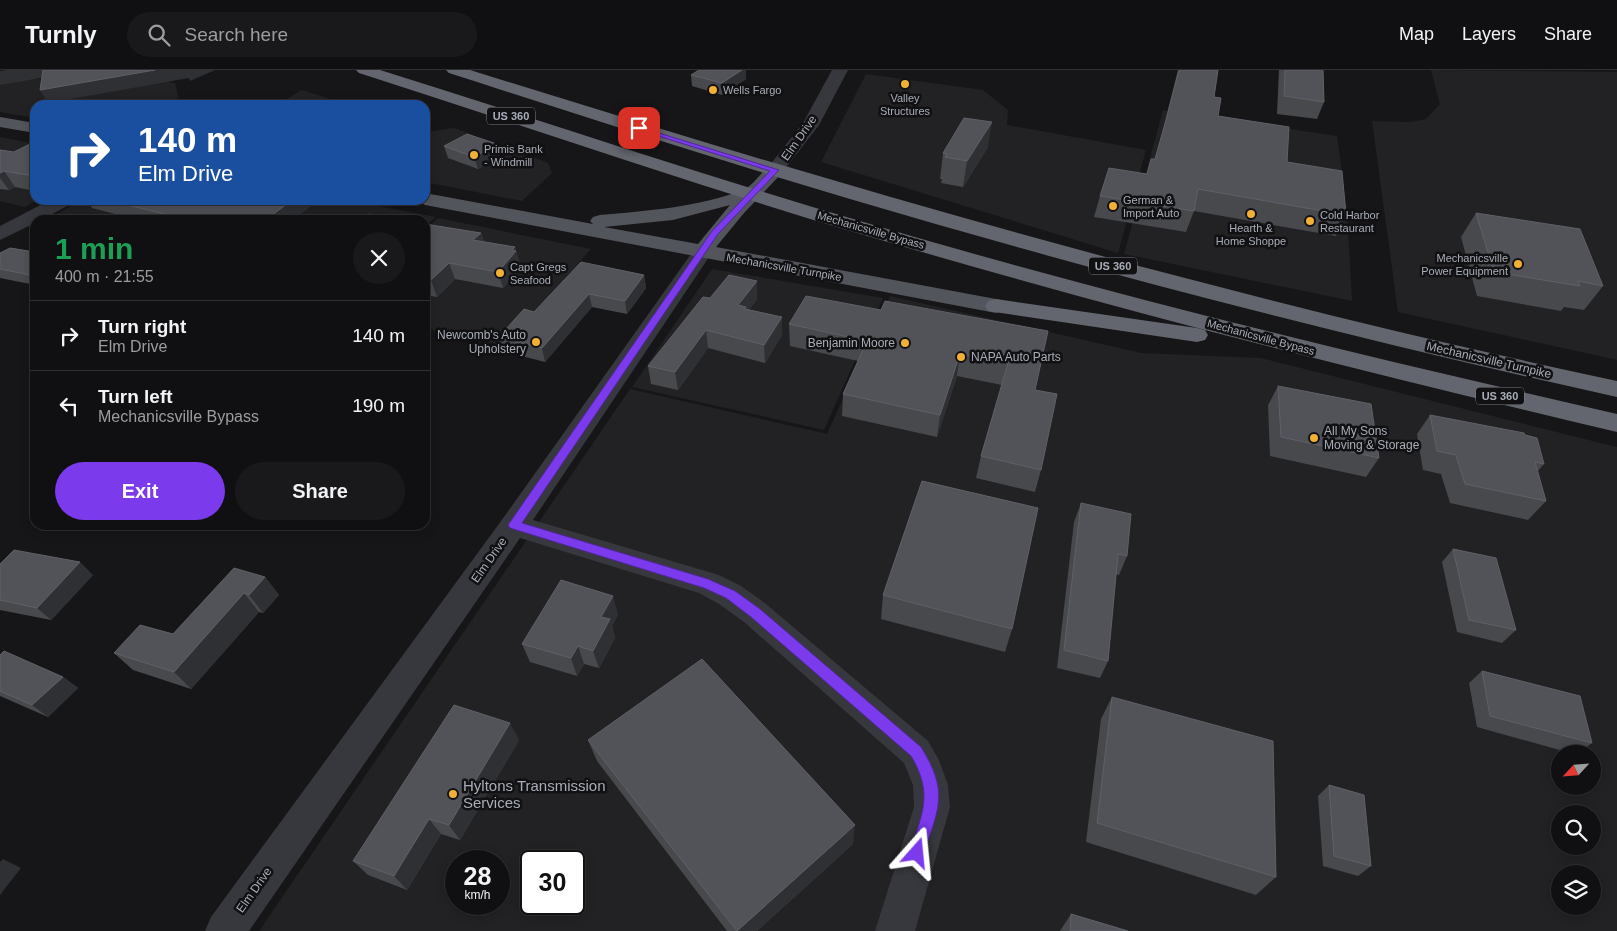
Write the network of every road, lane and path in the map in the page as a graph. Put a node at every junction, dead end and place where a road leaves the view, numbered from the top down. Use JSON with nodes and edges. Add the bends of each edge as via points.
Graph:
{"nodes":[{"id":1,"x":364,"y":70,"type":"edge"},
{"id":2,"x":454,"y":70,"type":"edge"},
{"id":3,"x":840,"y":70,"type":"edge"},
{"id":4,"x":0,"y":122,"type":"edge"},
{"id":5,"x":30,"y":127,"type":"edge"},
{"id":6,"x":775,"y":170,"type":"junction"},
{"id":7,"x":750,"y":194,"type":"junction"},
{"id":8,"x":430,"y":200,"type":"edge"},
{"id":9,"x":55,"y":205,"type":"edge"},
{"id":10,"x":36,"y":215,"type":"edge"},
{"id":11,"x":30,"y":218,"type":"edge"},
{"id":12,"x":554,"y":223,"type":"junction"},
{"id":13,"x":0,"y":234,"type":"edge"},
{"id":14,"x":703,"y":252,"type":"junction"},
{"id":15,"x":996,"y":306,"type":"joint"},
{"id":16,"x":1358,"y":363,"type":"junction"},
{"id":17,"x":1617,"y":389,"type":"edge"},
{"id":18,"x":1617,"y":424,"type":"edge"},
{"id":19,"x":514,"y":525,"type":"junction"},
{"id":20,"x":225,"y":931,"type":"edge"},
{"id":21,"x":896,"y":931,"type":"edge"}],
"edges":[{"from":1,"to":7,"type":"highway","name":"Mechanicsville Bypass","number":"US 360"},
{"from":2,"to":6,"type":"highway","number":"US 360"},
{"from":3,"to":6,"type":"street","name":"Elm Drive","via":[[810,124]]},
{"from":4,"to":5,"type":"main road"},
{"from":6,"to":7,"type":"main road","name":"Elm Drive"},
{"from":6,"to":17,"type":"highway","name":"Mechanicsville Turnpike","number":"US 360","via":[[989,233],[1360,331]]},
{"from":7,"to":12,"type":"main road","via":[[656,217]]},
{"from":7,"to":14,"type":"main road","name":"Elm Drive","via":[[715,233]]},
{"from":7,"to":16,"type":"highway","name":"Mechanicsville Bypass","number":"US 360","via":[[977,261]]},
{"from":8,"to":12,"type":"main road","name":"Mechanicsville Turnpike"},
{"from":9,"to":10,"type":"street"},
{"from":11,"to":13,"type":"street"},
{"from":12,"to":14,"type":"main road","name":"Mechanicsville Turnpike"},
{"from":14,"to":15,"type":"main road","name":"Mechanicsville Turnpike"},
{"from":14,"to":19,"type":"street","name":"Elm Drive"},
{"from":15,"to":16,"type":"highway","via":[[1197,335]]},
{"from":16,"to":18,"type":"highway","name":"Mechanicsville Bypass","number":"US 360"},
{"from":19,"to":20,"type":"street","name":"Elm Drive"},
{"from":19,"to":21,"type":"street","via":[[708,584],[730,595],[916,752],[928,771],[933,793],[932,807],[906,885]]}]}
